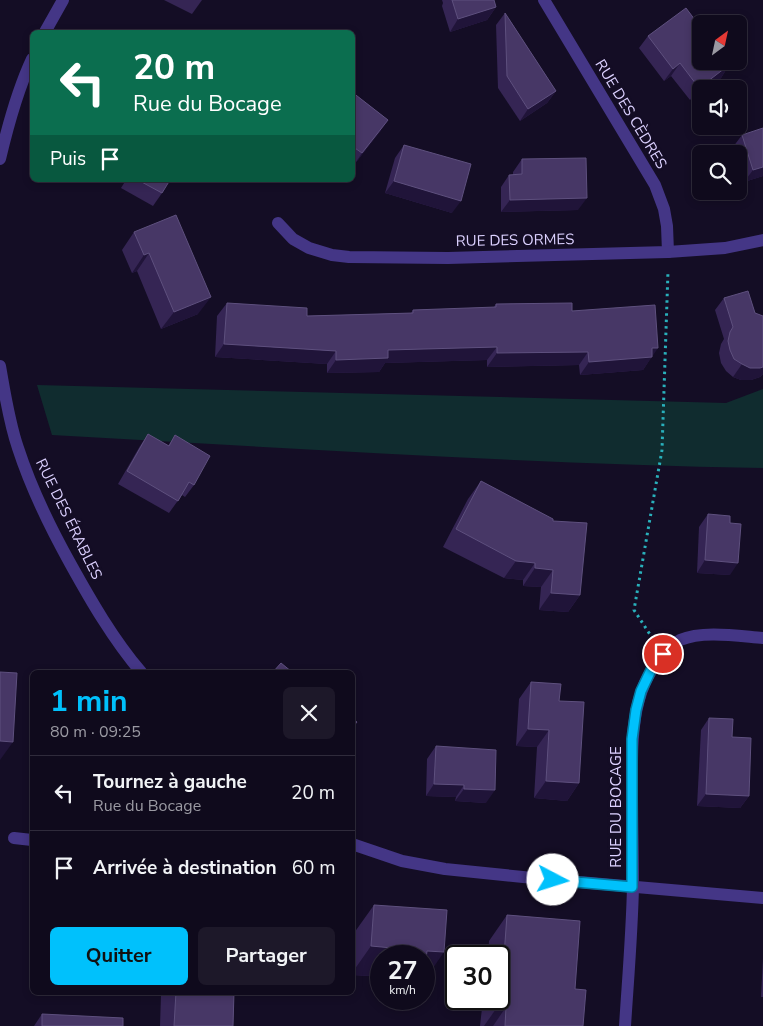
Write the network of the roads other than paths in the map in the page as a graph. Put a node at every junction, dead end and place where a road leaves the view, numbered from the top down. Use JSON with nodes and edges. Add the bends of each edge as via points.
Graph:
{"nodes":[{"id":1,"x":63,"y":0,"type":"edge"},
{"id":2,"x":544,"y":0,"type":"edge"},
{"id":3,"x":46,"y":30,"type":"edge"},
{"id":4,"x":30,"y":64,"type":"edge"},
{"id":5,"x":0,"y":159,"type":"edge"},
{"id":6,"x":278,"y":223,"type":"dead end"},
{"id":7,"x":763,"y":240,"type":"edge"},
{"id":8,"x":668,"y":252,"type":"junction"},
{"id":9,"x":0,"y":366,"type":"edge"},
{"id":10,"x":763,"y":638,"type":"edge"},
{"id":11,"x":138,"y":670,"type":"edge"},
{"id":12,"x":14,"y":838,"type":"dead end"},
{"id":13,"x":30,"y":840,"type":"edge"},
{"id":14,"x":355,"y":845,"type":"edge"},
{"id":15,"x":632,"y":887,"type":"junction"},
{"id":16,"x":763,"y":898,"type":"edge"},
{"id":17,"x":625,"y":1026,"type":"edge"}],
"edges":[{"from":1,"to":3,"type":"street"},
{"from":2,"to":8,"type":"street","name":"RUE DES CÈDRES","via":[[654,185],[664,209]]},
{"from":4,"to":5,"type":"street","via":[[8,123]]},
{"from":6,"to":8,"type":"street","name":"RUE DES ORMES","via":[[293,239],[309,248],[349,258]]},
{"from":7,"to":8,"type":"street","name":"RUE DES ORMES","via":[[725,248]]},
{"from":9,"to":11,"type":"street","name":"RUE DES ÉRABLES","via":[[18,448],[35,493],[90,600]]},
{"from":10,"to":15,"type":"street","name":"RUE DU BOCAGE","via":[[697,635],[679,640],[652,668],[641,691],[632,739]]},
{"from":12,"to":13,"type":"street"},
{"from":14,"to":15,"type":"street","via":[[402,861],[445,869]]},
{"from":15,"to":16,"type":"street"},
{"from":15,"to":17,"type":"street","name":"RUE DU BOCAGE"}]}
